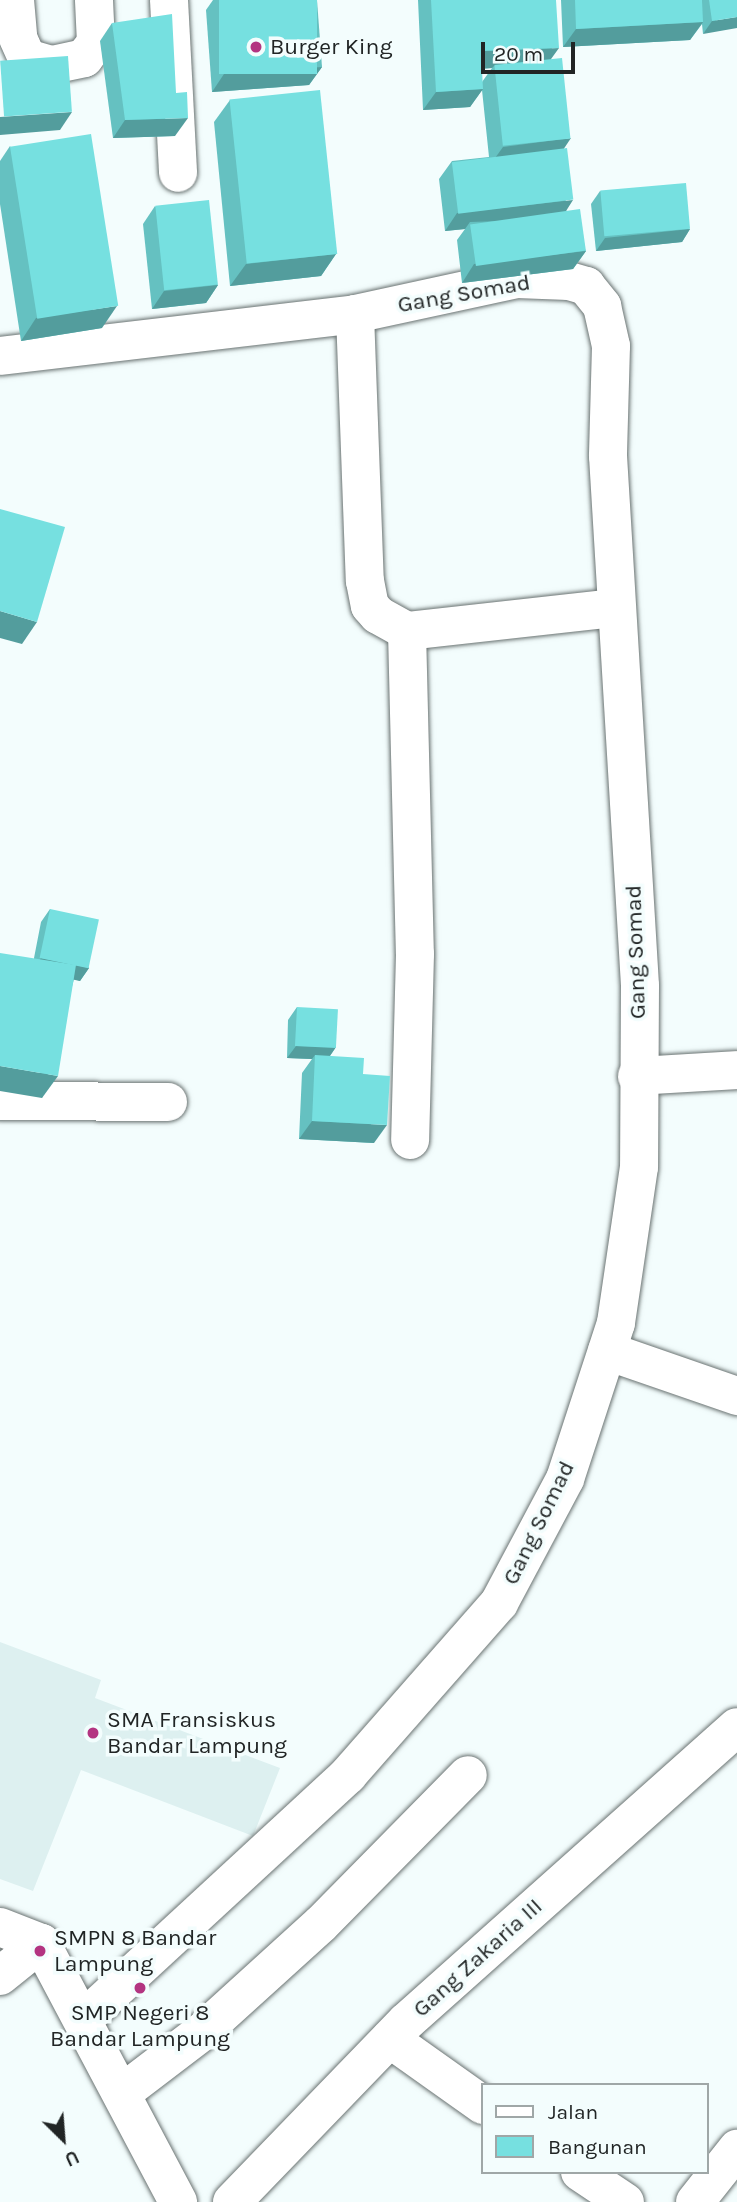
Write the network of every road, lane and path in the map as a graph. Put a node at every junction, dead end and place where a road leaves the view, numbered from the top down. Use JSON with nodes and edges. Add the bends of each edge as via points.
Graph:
{"nodes":[{"id":1,"x":15,"y":0,"type":"edge"},
{"id":2,"x":94,"y":0,"type":"edge"},
{"id":3,"x":169,"y":0,"type":"edge"},
{"id":4,"x":178,"y":173,"type":"dead end"},
{"id":5,"x":355,"y":314,"type":"junction"},
{"id":6,"x":0,"y":356,"type":"edge"},
{"id":7,"x":615,"y":608,"type":"junction"},
{"id":8,"x":407,"y":631,"type":"junction"},
{"id":9,"x":737,"y":1070,"type":"edge"},
{"id":10,"x":637,"y":1076,"type":"junction"},
{"id":11,"x":0,"y":1101,"type":"edge"},
{"id":12,"x":168,"y":1102,"type":"dead end"},
{"id":13,"x":410,"y":1140,"type":"dead end"},
{"id":14,"x":607,"y":1351,"type":"junction"},
{"id":15,"x":737,"y":1396,"type":"edge"},
{"id":16,"x":737,"y":1727,"type":"edge"},
{"id":17,"x":468,"y":1775,"type":"dead end"},
{"id":18,"x":0,"y":1927,"type":"edge"},
{"id":19,"x":41,"y":1943,"type":"junction"},
{"id":20,"x":0,"y":1976,"type":"edge"},
{"id":21,"x":84,"y":2020,"type":"junction"},
{"id":22,"x":390,"y":2039,"type":"junction"},
{"id":23,"x":122,"y":2093,"type":"junction"},
{"id":24,"x":482,"y":2104,"type":"edge"},
{"id":25,"x":737,"y":2149,"type":"edge"},
{"id":26,"x":583,"y":2174,"type":"edge"},
{"id":27,"x":178,"y":2202,"type":"edge"},
{"id":28,"x":232,"y":2202,"type":"edge"},
{"id":29,"x":625,"y":2202,"type":"edge"},
{"id":30,"x":695,"y":2202,"type":"edge"}],
"edges":[{"from":1,"to":2,"type":"street","via":[[18,38],[27,58],[52,65],[84,58],[96,43]]},
{"from":3,"to":4,"type":"street"},
{"from":5,"to":6,"type":"street","name":"Gang Somad"},
{"from":5,"to":7,"type":"street","name":"Gang Somad","via":[[517,279],[569,281],[586,286],[596,296],[611,346],[608,456]]},
{"from":5,"to":8,"type":"street","via":[[367,598],[378,615]]},
{"from":7,"to":8,"type":"street"},
{"from":7,"to":10,"type":"street","name":"Gang Somad","via":[[640,986]]},
{"from":8,"to":13,"type":"street","via":[[415,954]]},
{"from":9,"to":10,"type":"street"},
{"from":10,"to":14,"type":"street","name":"Gang Somad","via":[[639,1167],[617,1323]]},
{"from":11,"to":12,"type":"street"},
{"from":14,"to":15,"type":"street"},
{"from":14,"to":21,"type":"street","name":"Gang Somad","via":[[565,1479],[499,1603],[348,1775]]},
{"from":16,"to":22,"type":"street","name":"Gang Zakaria III"},
{"from":17,"to":23,"type":"street","via":[[321,1924],[203,2031]]},
{"from":18,"to":19,"type":"street"},
{"from":19,"to":20,"type":"street"},
{"from":19,"to":21,"type":"street"},
{"from":21,"to":23,"type":"street"},
{"from":22,"to":24,"type":"street"},
{"from":22,"to":28,"type":"street","name":"Gang Zakaria III"},
{"from":23,"to":27,"type":"street"},
{"from":25,"to":30,"type":"street"},
{"from":26,"to":29,"type":"street"}]}
